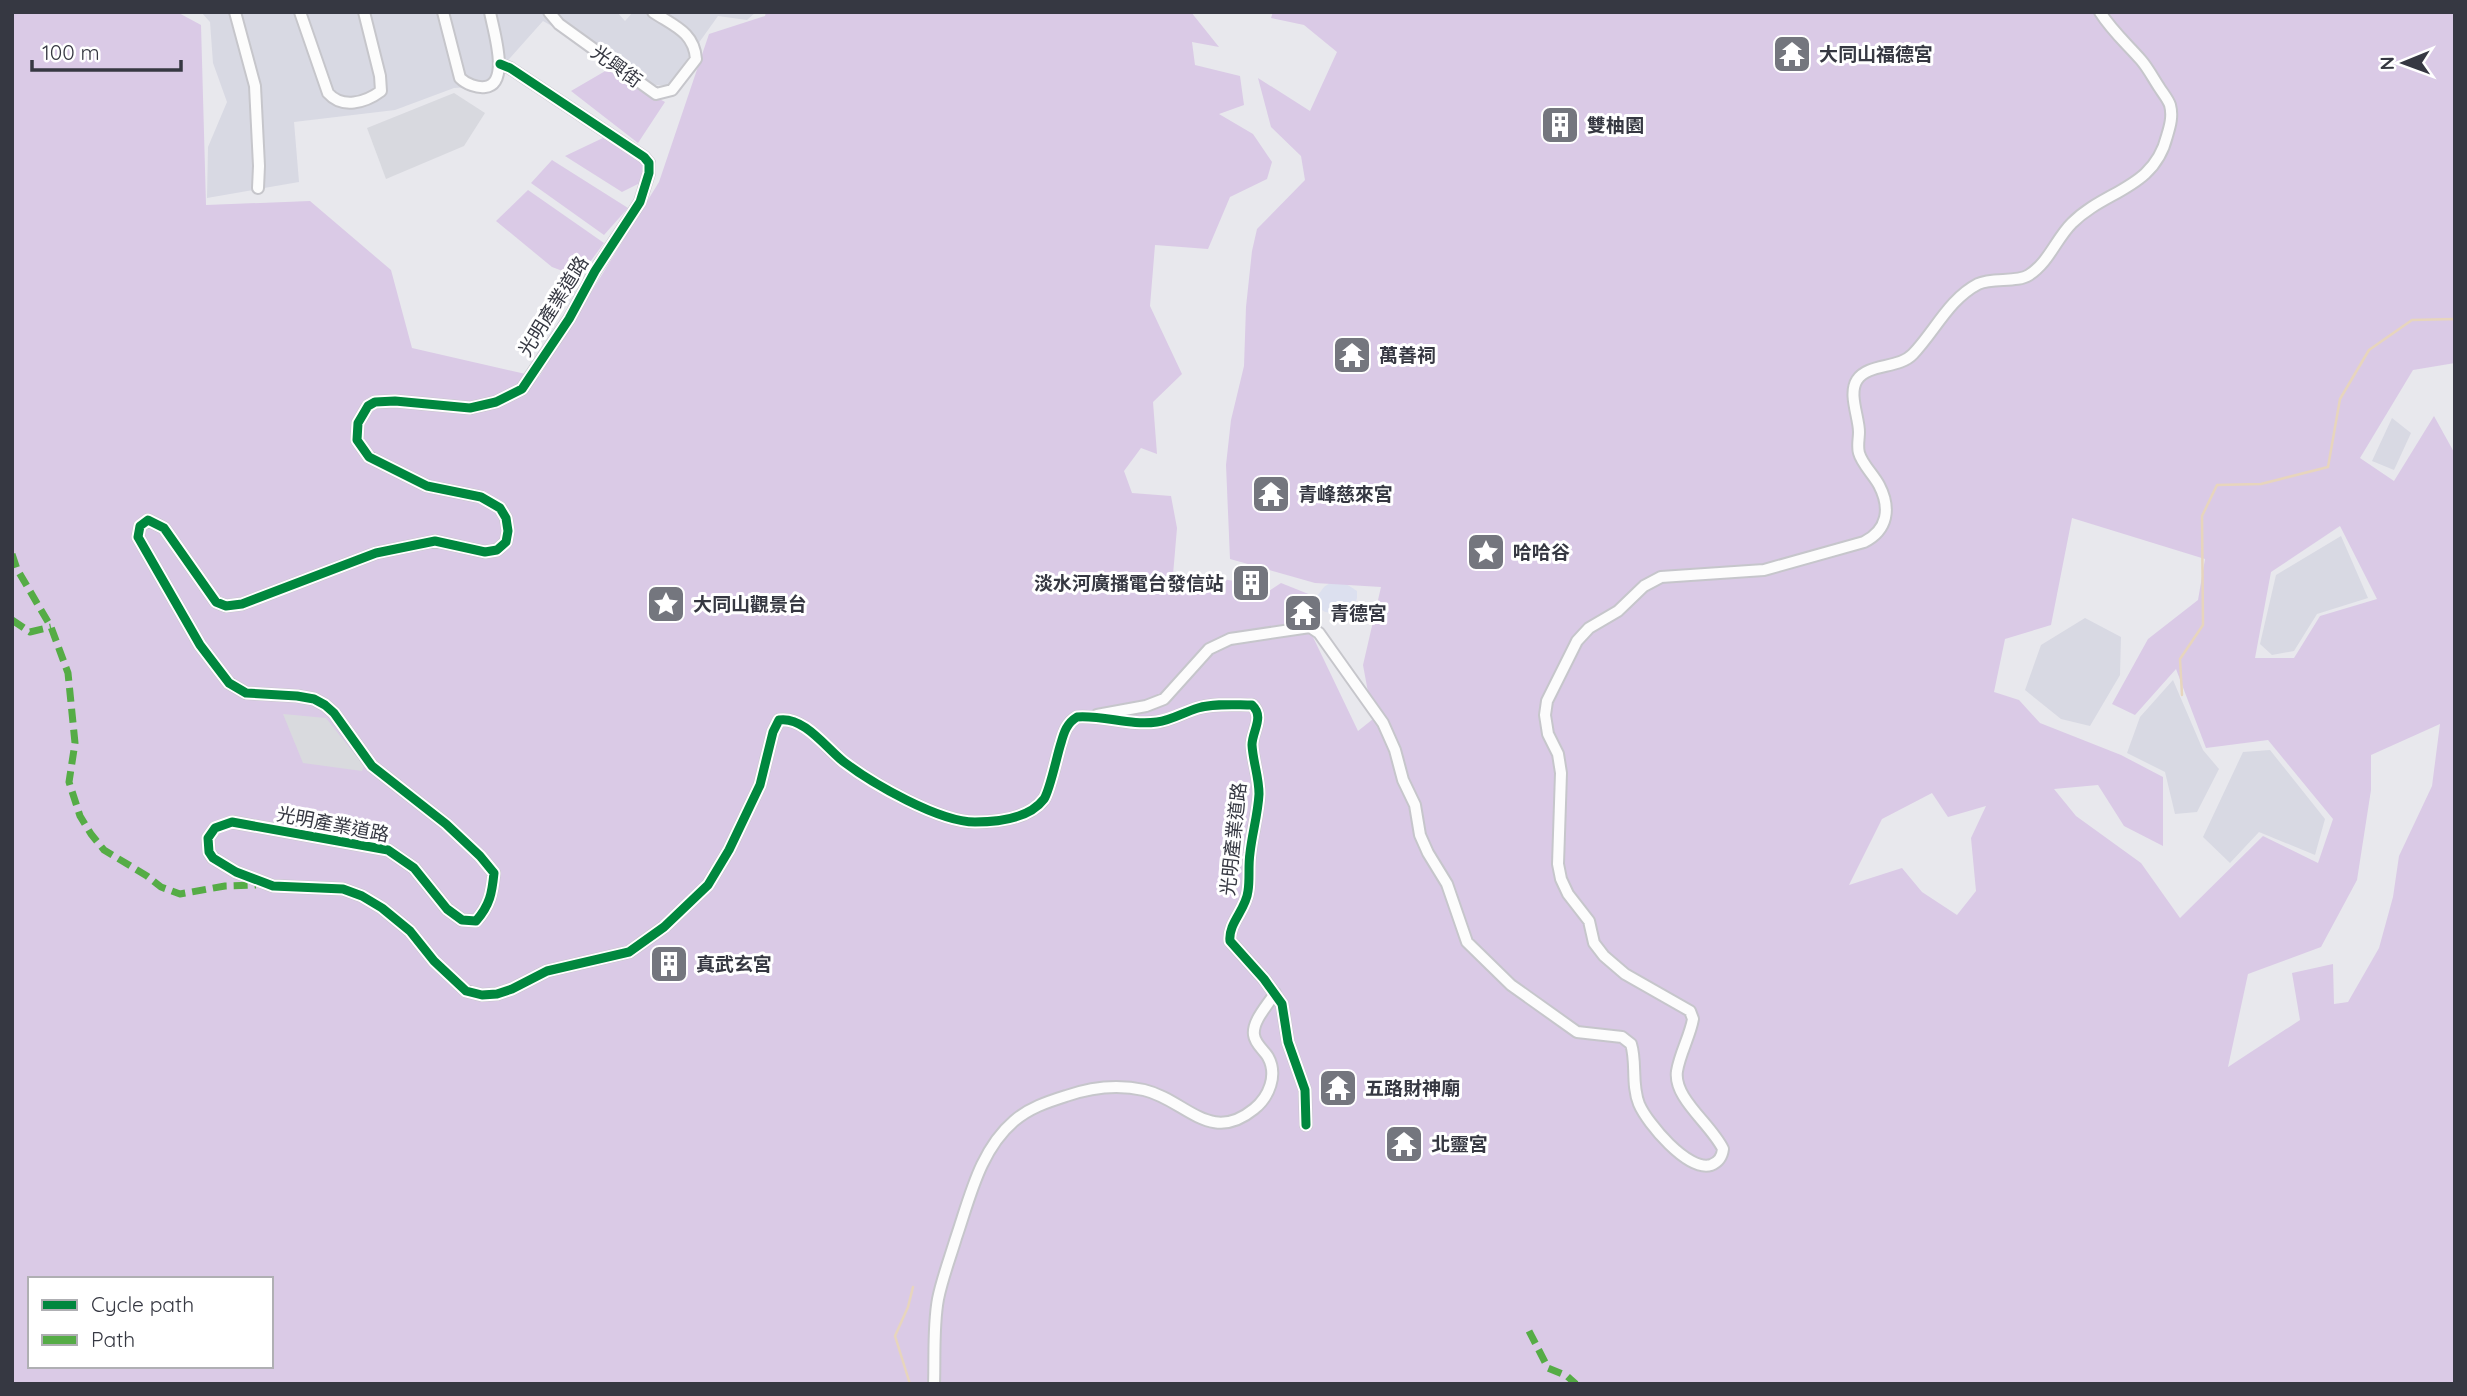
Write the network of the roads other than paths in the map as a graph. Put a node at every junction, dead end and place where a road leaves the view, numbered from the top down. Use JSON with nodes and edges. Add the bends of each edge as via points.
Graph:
{"nodes":[{"id":1,"x":236,"y":12,"type":"edge"},
{"id":2,"x":300,"y":12,"type":"edge"},
{"id":3,"x":364,"y":12,"type":"edge"},
{"id":4,"x":443,"y":12,"type":"edge"},
{"id":5,"x":490,"y":12,"type":"edge"},
{"id":6,"x":549,"y":12,"type":"edge"},
{"id":7,"x":653,"y":12,"type":"edge"},
{"id":8,"x":2100,"y":12,"type":"edge"},
{"id":9,"x":500,"y":64,"type":"junction"},
{"id":10,"x":258,"y":188,"type":"dead end"},
{"id":11,"x":1097,"y":715,"type":"junction"},
{"id":12,"x":1275,"y":993,"type":"junction"},
{"id":13,"x":1306,"y":1125,"type":"dead end"},
{"id":14,"x":934,"y":1384,"type":"edge"}],
"edges":[{"from":1,"to":10,"type":"street","via":[[255,86]]},
{"from":2,"to":3,"type":"street","via":[[328,93],[334,101],[349,104],[381,91]]},
{"from":4,"to":9,"type":"street","via":[[464,82],[491,86]]},
{"from":5,"to":9,"type":"street"},
{"from":6,"to":7,"type":"street","name":"光興街","via":[[656,94],[672,90],[696,59],[695,44],[687,34]]},
{"from":8,"to":11,"type":"street","via":[[2143,62],[2169,103],[2166,142],[2146,175],[2078,217],[2040,267],[2026,278],[1979,283],[1958,299],[1912,356],[1865,373],[1855,382],[1859,455],[1885,500],[1883,527],[1877,536],[1764,570],[1661,577],[1588,628],[1547,701],[1548,734],[1561,773],[1561,879],[1589,921],[1594,943],[1604,956],[1625,974],[1690,1010],[1693,1019],[1677,1084],[1723,1149],[1714,1164],[1701,1166],[1679,1153],[1647,1118],[1634,1090],[1631,1044],[1622,1037],[1577,1031],[1511,985],[1467,942],[1447,884],[1420,835],[1415,805],[1383,723],[1319,633],[1310,627],[1230,639],[1209,649],[1164,699]]},
{"from":9,"to":11,"type":"street","name":"光明產業道路","via":[[649,163],[640,202],[522,389],[470,408],[375,402],[358,423],[357,440],[369,457],[427,486],[481,497],[500,508],[506,518],[506,542],[485,552],[435,541],[376,553],[226,606],[206,590],[164,528],[148,520],[139,526],[138,537],[200,645],[229,683],[246,692],[314,699],[334,713],[372,766],[480,856],[494,873],[492,895],[476,921],[462,920],[447,909],[414,868],[388,850],[232,822],[215,828],[208,838],[213,858],[273,886],[343,889],[362,896],[410,931],[466,991],[497,994],[547,971],[629,952],[664,928],[708,884],[729,850],[760,785],[779,720],[806,728],[874,782],[923,808],[981,822],[1020,815],[1045,798],[1071,721],[1077,716]]},
{"from":11,"to":12,"type":"street","name":"光明產業道路","via":[[1138,723],[1177,717],[1200,707],[1252,705],[1257,709],[1252,744],[1259,793],[1248,893],[1229,935]]},
{"from":12,"to":13,"type":"street","name":"光明產業道路","via":[[1305,1090]]},
{"from":12,"to":14,"type":"street","via":[[1254,1033],[1269,1058],[1273,1081],[1256,1109],[1238,1120],[1206,1122],[1152,1093],[1101,1087],[1033,1107],[998,1137],[980,1167],[938,1300]]}]}
